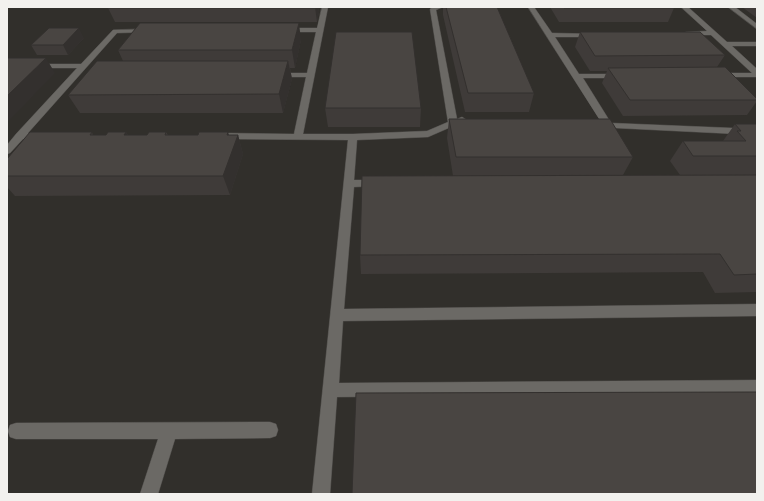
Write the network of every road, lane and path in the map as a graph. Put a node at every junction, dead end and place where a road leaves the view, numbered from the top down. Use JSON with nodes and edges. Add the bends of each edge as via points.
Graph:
{"nodes":[{"id":1,"x":325,"y":7,"type":"edge"},
{"id":2,"x":440,"y":7,"type":"edge"},
{"id":3,"x":531,"y":7,"type":"edge"},
{"id":4,"x":684,"y":7,"type":"edge"},
{"id":5,"x":731,"y":7,"type":"edge"},
{"id":6,"x":757,"y":27,"type":"edge"},
{"id":7,"x":273,"y":30,"type":"edge"},
{"id":8,"x":320,"y":30,"type":"junction"},
{"id":9,"x":155,"y":31,"type":"edge"},
{"id":10,"x":713,"y":33,"type":"junction"},
{"id":11,"x":604,"y":34,"type":"edge"},
{"id":12,"x":674,"y":34,"type":"edge"},
{"id":13,"x":550,"y":35,"type":"junction"},
{"id":14,"x":725,"y":44,"type":"junction"},
{"id":15,"x":757,"y":44,"type":"edge"},
{"id":16,"x":742,"y":59,"type":"junction"},
{"id":17,"x":757,"y":60,"type":"edge"},
{"id":18,"x":7,"y":66,"type":"edge"},
{"id":19,"x":83,"y":66,"type":"junction"},
{"id":20,"x":75,"y":74,"type":"junction"},
{"id":21,"x":91,"y":74,"type":"edge"},
{"id":22,"x":757,"y":74,"type":"edge"},
{"id":23,"x":264,"y":75,"type":"edge"},
{"id":24,"x":311,"y":75,"type":"junction"},
{"id":25,"x":632,"y":75,"type":"edge"},
{"id":26,"x":710,"y":75,"type":"edge"},
{"id":27,"x":577,"y":76,"type":"junction"},
{"id":28,"x":469,"y":120,"type":"edge"},
{"id":29,"x":453,"y":123,"type":"junction"},
{"id":30,"x":585,"y":125,"type":"edge"},
{"id":31,"x":608,"y":126,"type":"junction"},
{"id":32,"x":757,"y":132,"type":"edge"},
{"id":33,"x":20,"y":136,"type":"junction"},
{"id":34,"x":51,"y":136,"type":"edge"},
{"id":35,"x":211,"y":136,"type":"edge"},
{"id":36,"x":298,"y":136,"type":"junction"},
{"id":37,"x":354,"y":137,"type":"junction"},
{"id":38,"x":7,"y":151,"type":"edge"},
{"id":39,"x":389,"y":183,"type":"edge"},
{"id":40,"x":349,"y":184,"type":"junction"},
{"id":41,"x":757,"y":310,"type":"edge"},
{"id":42,"x":337,"y":315,"type":"junction"},
{"id":43,"x":757,"y":387,"type":"edge"},
{"id":44,"x":330,"y":390,"type":"junction"},
{"id":45,"x":270,"y":430,"type":"dead end"},
{"id":46,"x":16,"y":431,"type":"dead end"},
{"id":47,"x":169,"y":431,"type":"junction"},
{"id":48,"x":149,"y":494,"type":"edge"},
{"id":49,"x":321,"y":494,"type":"edge"}],
"edges":[{"from":1,"to":8,"type":"street"},
{"from":2,"to":29,"type":"street","via":[[433,9]]},
{"from":3,"to":13,"type":"street"},
{"from":4,"to":10,"type":"street"},
{"from":5,"to":6,"type":"street"},
{"from":7,"to":8,"type":"street"},
{"from":8,"to":24,"type":"street"},
{"from":9,"to":19,"type":"street","via":[[115,31]]},
{"from":10,"to":12,"type":"street"},
{"from":10,"to":14,"type":"street"},
{"from":11,"to":13,"type":"street"},
{"from":13,"to":27,"type":"street"},
{"from":14,"to":15,"type":"street"},
{"from":14,"to":16,"type":"street"},
{"from":16,"to":17,"type":"street"},
{"from":16,"to":22,"type":"street"},
{"from":18,"to":19,"type":"street"},
{"from":19,"to":20,"type":"street"},
{"from":20,"to":21,"type":"street"},
{"from":20,"to":33,"type":"street"},
{"from":22,"to":26,"type":"street"},
{"from":23,"to":24,"type":"street"},
{"from":24,"to":36,"type":"street"},
{"from":25,"to":27,"type":"street"},
{"from":27,"to":31,"type":"street"},
{"from":28,"to":29,"type":"street"},
{"from":29,"to":37,"type":"street","via":[[428,134]]},
{"from":30,"to":31,"type":"street"},
{"from":31,"to":32,"type":"street"},
{"from":33,"to":34,"type":"street"},
{"from":33,"to":38,"type":"street"},
{"from":35,"to":36,"type":"street"},
{"from":36,"to":37,"type":"street"},
{"from":37,"to":40,"type":"street"},
{"from":39,"to":40,"type":"street"},
{"from":40,"to":42,"type":"street"},
{"from":41,"to":42,"type":"street"},
{"from":42,"to":44,"type":"street"},
{"from":43,"to":44,"type":"street"},
{"from":44,"to":49,"type":"street"},
{"from":45,"to":47,"type":"street"},
{"from":46,"to":47,"type":"street"},
{"from":47,"to":48,"type":"street"}]}
